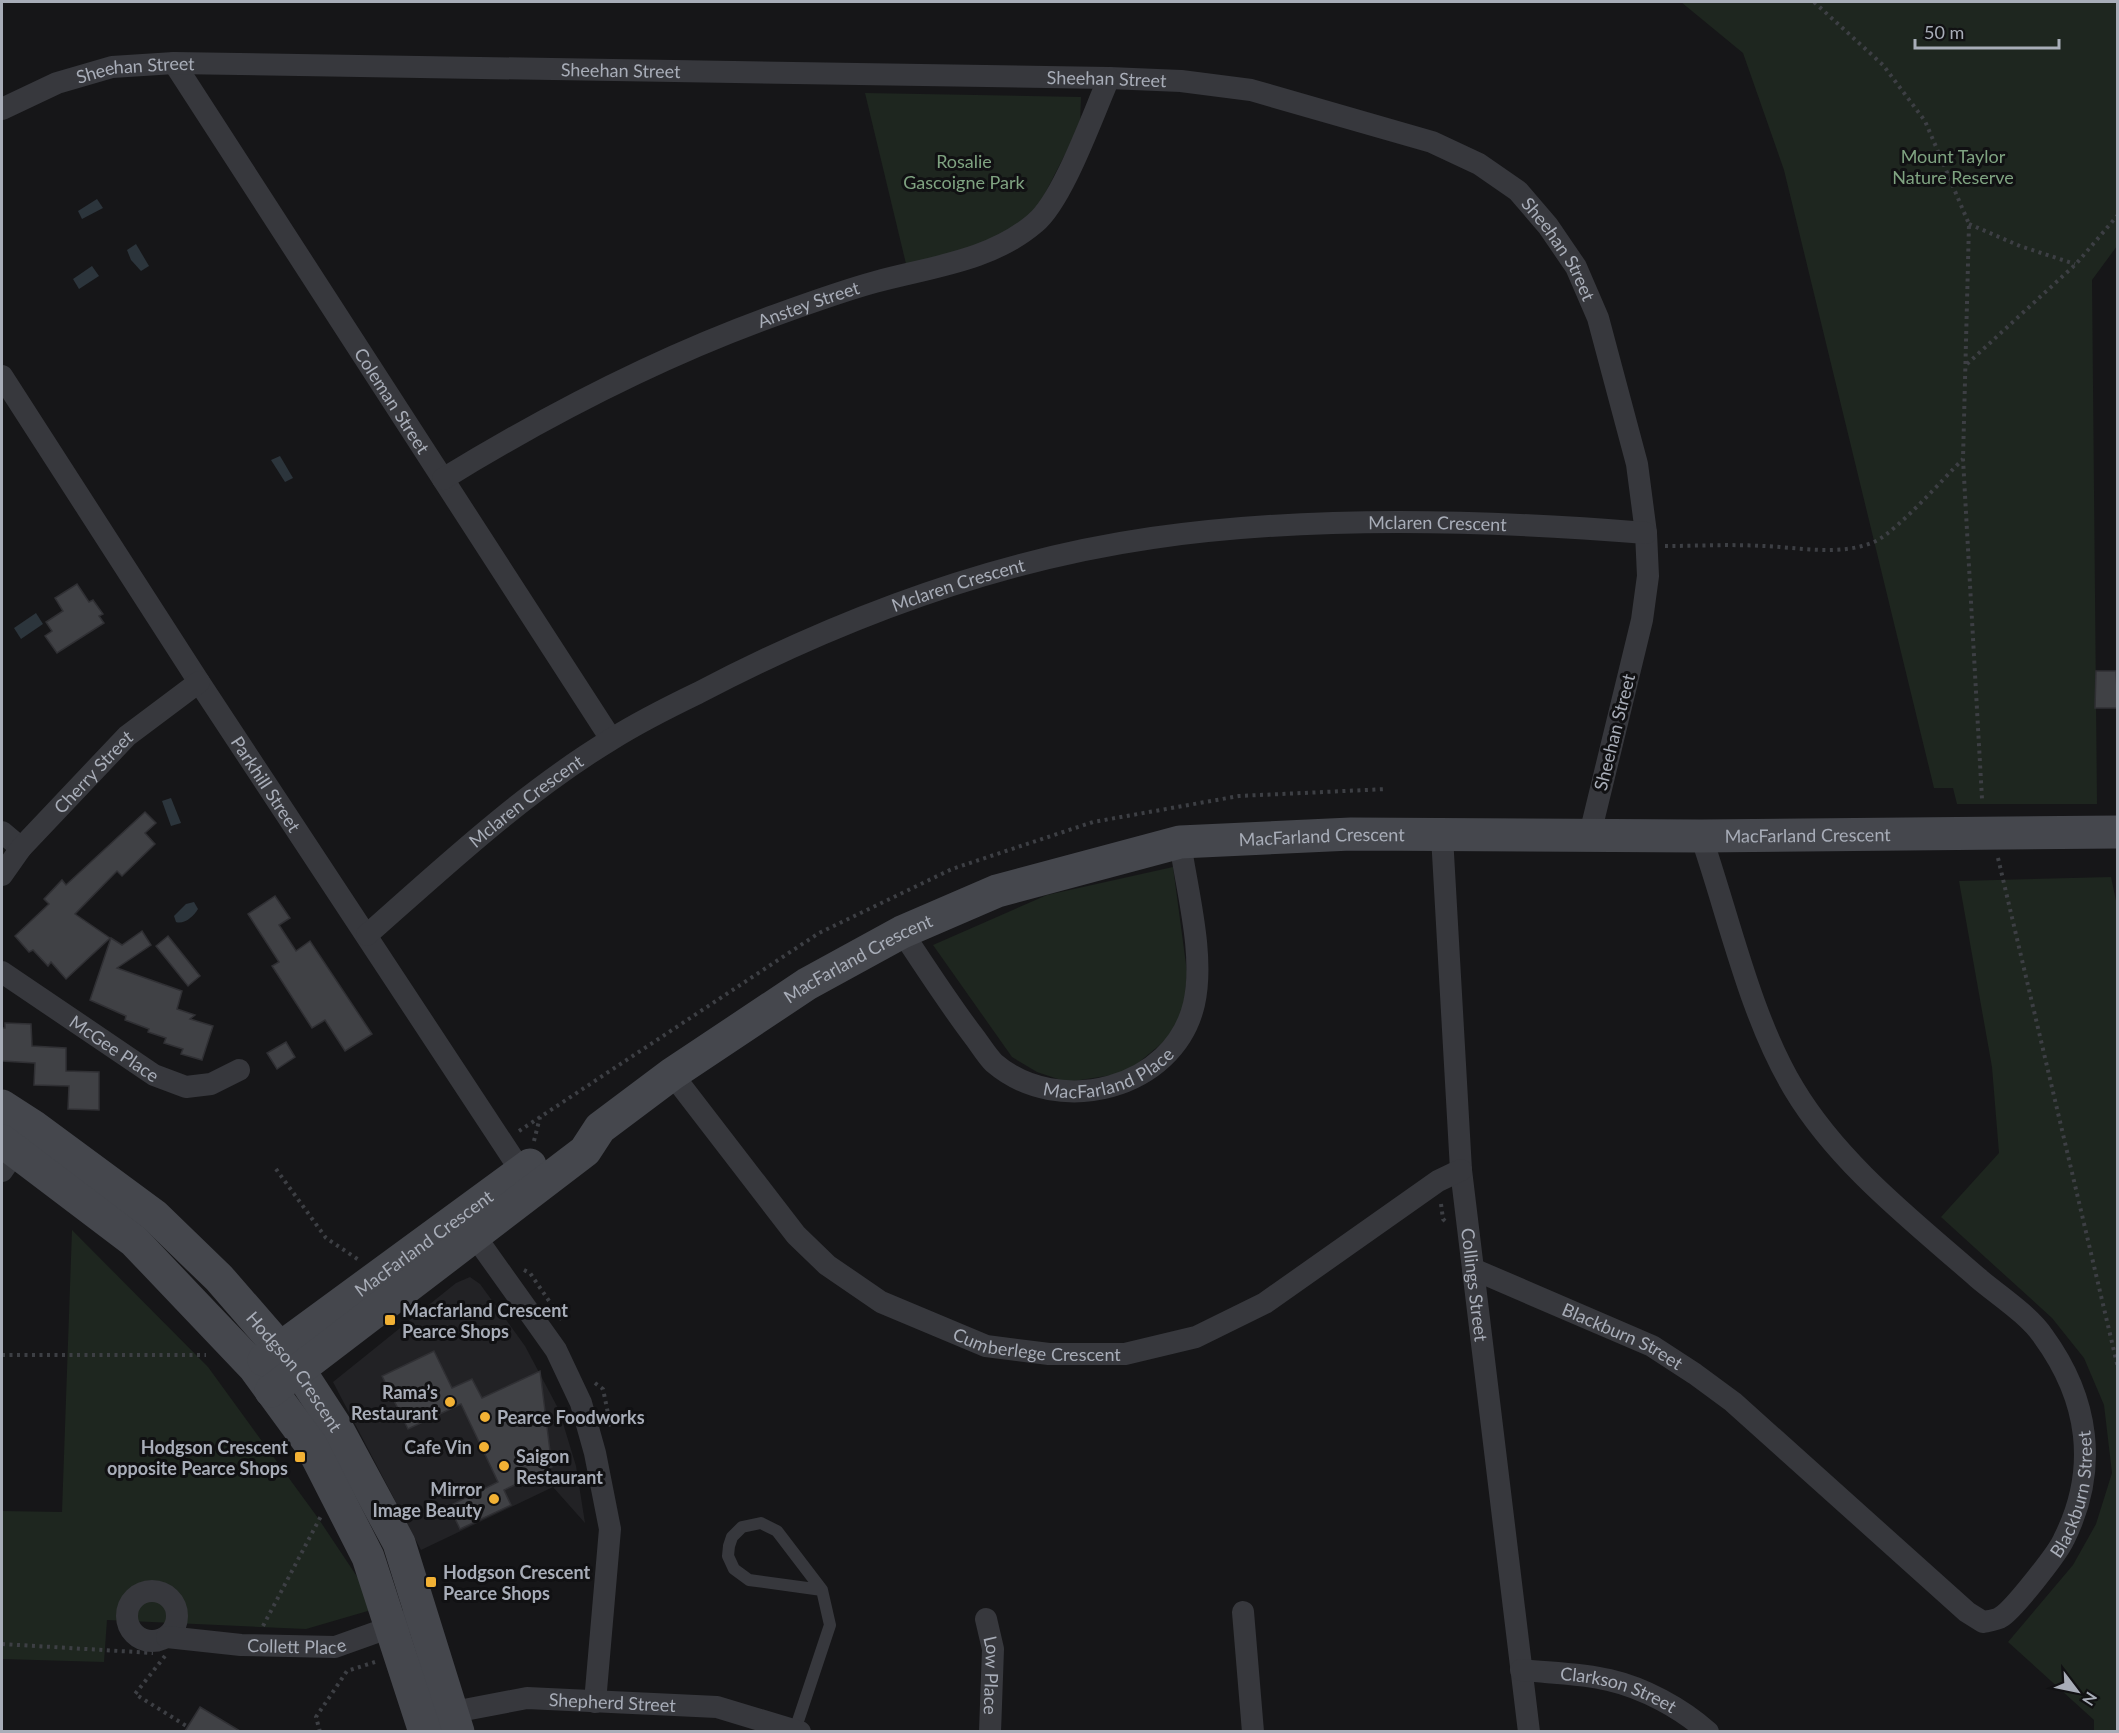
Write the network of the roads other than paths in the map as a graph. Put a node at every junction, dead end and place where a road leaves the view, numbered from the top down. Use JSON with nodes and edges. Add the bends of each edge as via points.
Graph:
{"nodes":[{"id":1,"x":174,"y":63,"type":"junction"},
{"id":2,"x":1108,"y":78,"type":"junction"},
{"id":3,"x":2,"y":109,"type":"edge"},
{"id":4,"x":2,"y":376,"type":"edge"},
{"id":5,"x":443,"y":479,"type":"junction"},
{"id":6,"x":1646,"y":540,"type":"junction"},
{"id":7,"x":199,"y":682,"type":"junction"},
{"id":8,"x":611,"y":739,"type":"junction"},
{"id":9,"x":2,"y":832,"type":"edge"},
{"id":10,"x":2118,"y":832,"type":"edge"},
{"id":11,"x":1590,"y":834,"type":"junction"},
{"id":12,"x":1442,"y":836,"type":"junction"},
{"id":13,"x":1701,"y":836,"type":"junction"},
{"id":14,"x":1180,"y":842,"type":"junction"},
{"id":15,"x":21,"y":848,"type":"junction"},
{"id":16,"x":2,"y":875,"type":"edge"},
{"id":17,"x":902,"y":933,"type":"junction"},
{"id":18,"x":367,"y":935,"type":"junction"},
{"id":19,"x":2,"y":972,"type":"edge"},
{"id":20,"x":238,"y":1070,"type":"dead end"},
{"id":21,"x":672,"y":1074,"type":"junction"},
{"id":22,"x":2,"y":1106,"type":"edge"},
{"id":23,"x":13,"y":1147,"type":"edge"},
{"id":24,"x":529,"y":1169,"type":"junction"},
{"id":25,"x":1461,"y":1170,"type":"junction"},
{"id":26,"x":467,"y":1226,"type":"junction"},
{"id":27,"x":1473,"y":1269,"type":"junction"},
{"id":28,"x":290,"y":1359,"type":"junction"},
{"id":29,"x":263,"y":1379,"type":"junction"},
{"id":30,"x":822,"y":1590,"type":"junction"},
{"id":31,"x":1243,"y":1612,"type":"dead end"},
{"id":32,"x":423,"y":1616,"type":"junction"},
{"id":33,"x":986,"y":1619,"type":"dead end"},
{"id":34,"x":381,"y":1630,"type":"junction"},
{"id":35,"x":167,"y":1637,"type":"dead end"},
{"id":36,"x":1521,"y":1670,"type":"junction"},
{"id":37,"x":595,"y":1702,"type":"junction"},
{"id":38,"x":456,"y":1722,"type":"edge"},
{"id":39,"x":423,"y":1725,"type":"edge"},
{"id":40,"x":798,"y":1731,"type":"edge"},
{"id":41,"x":990,"y":1731,"type":"edge"},
{"id":42,"x":1253,"y":1731,"type":"edge"},
{"id":43,"x":1529,"y":1731,"type":"edge"},
{"id":44,"x":1708,"y":1731,"type":"edge"}],
"edges":[{"from":1,"to":2,"type":"street","name":"Sheehan Street"},
{"from":1,"to":3,"type":"street","name":"Sheehan Street","via":[[112,66],[57,82]]},
{"from":1,"to":5,"type":"street","name":"Coleman Street"},
{"from":2,"to":5,"type":"street","name":"Anstey Street","via":[[1058,192],[1037,222],[1008,243],[776,315],[696,346],[522,431]]},
{"from":2,"to":6,"type":"street","name":"Sheehan Street","via":[[1181,81],[1251,90],[1432,142],[1479,164],[1518,191],[1576,267],[1598,318],[1637,464]]},
{"from":4,"to":7,"type":"street","name":"Parkhill Street"},
{"from":5,"to":8,"type":"street","name":"Coleman Street"},
{"from":6,"to":8,"type":"street","name":"Mclaren Crescent","via":[[1540,525],[1407,524],[1274,525],[1150,538],[1017,566],[876,610],[761,660]]},
{"from":6,"to":11,"type":"street","name":"Sheehan Street","via":[[1648,576],[1642,620]]},
{"from":7,"to":15,"type":"street","name":"Cherry Street","via":[[127,736]]},
{"from":7,"to":18,"type":"street","name":"Parkhill Street"},
{"from":8,"to":18,"type":"street","name":"Mclaren Crescent","via":[[531,795]]},
{"from":9,"to":15,"type":"street"},
{"from":10,"to":13,"type":"street","name":"MacFarland Crescent"},
{"from":11,"to":12,"type":"street","name":"MacFarland Crescent"},
{"from":11,"to":13,"type":"street","name":"MacFarland Crescent"},
{"from":12,"to":14,"type":"street","name":"MacFarland Crescent","via":[[1285,835]]},
{"from":12,"to":25,"type":"street","name":"Collings Street"},
{"from":13,"to":27,"type":"street","name":"Blackburn Street","via":[[1762,1021],[1794,1089],[1834,1143],[1892,1202],[2042,1333],[2067,1373],[2083,1420],[2087,1468],[2078,1512],[2058,1552],[2001,1618],[1983,1622],[1695,1374],[1652,1346]]},
{"from":14,"to":17,"type":"street","name":"MacFarland Crescent","via":[[997,891]]},
{"from":14,"to":17,"type":"street","name":"MacFarland Place","via":[[1197,964],[1194,1005],[1181,1036],[1157,1064],[1126,1082],[1095,1091],[1057,1092],[1022,1080],[994,1062]]},
{"from":15,"to":16,"type":"street","name":"Cherry Street"},
{"from":17,"to":21,"type":"street","name":"MacFarland Crescent","via":[[807,984]]},
{"from":18,"to":24,"type":"street","name":"Parkhill Street"},
{"from":19,"to":20,"type":"street","name":"McGee Place","via":[[154,1075],[186,1087],[211,1084]]},
{"from":21,"to":24,"type":"street","name":"MacFarland Crescent","via":[[600,1128],[585,1151]]},
{"from":21,"to":25,"type":"street","name":"Cumberlege Crescent","via":[[796,1235],[827,1265],[881,1302],[986,1346],[1125,1354],[1196,1337],[1265,1303],[1438,1181]]},
{"from":22,"to":23,"type":"street","name":"Hodgson Crescent"},
{"from":23,"to":28,"type":"street","name":"Hodgson Crescent","via":[[154,1216],[219,1278]]},
{"from":23,"to":29,"type":"street","name":"Hodgson Crescent","via":[[134,1241]]},
{"from":24,"to":26,"type":"street","name":"MacFarland Crescent"},
{"from":25,"to":27,"type":"street","name":"Collings Street"},
{"from":26,"to":28,"type":"street","name":"MacFarland Crescent"},
{"from":26,"to":37,"type":"street","via":[[556,1350],[581,1403],[595,1453],[610,1529]]},
{"from":27,"to":36,"type":"street","name":"Collings Street"},
{"from":28,"to":29,"type":"street","name":"MacFarland Crescent"},
{"from":28,"to":32,"type":"street","name":"Hodgson Crescent","via":[[338,1430],[399,1543]]},
{"from":29,"to":34,"type":"street","name":"Hodgson Crescent","via":[[311,1445],[324,1508],[368,1557]]},
{"from":30,"to":30,"type":"lane","via":[[774,1528],[751,1524],[732,1537],[728,1556],[741,1576]]},
{"from":30,"to":40,"type":"lane","via":[[830,1625]]},
{"from":31,"to":42,"type":"street"},
{"from":32,"to":34,"type":"street","name":"Collett Place"},
{"from":32,"to":38,"type":"street","name":"Hodgson Crescent"},
{"from":33,"to":41,"type":"street","name":"Low Place","via":[[993,1649]]},
{"from":34,"to":35,"type":"street","name":"Collett Place","via":[[335,1647]]},
{"from":34,"to":39,"type":"street","name":"Hodgson Crescent"},
{"from":36,"to":43,"type":"street","name":"Collings Street"},
{"from":36,"to":44,"type":"street","name":"Clarkson Street","via":[[1609,1680],[1650,1695]]},
{"from":37,"to":38,"type":"street","name":"Shepherd Street","via":[[527,1698]]},
{"from":37,"to":40,"type":"street","name":"Shepherd Street","via":[[717,1707]]},
{"from":38,"to":39,"type":"street","name":"Shepherd Street"}]}
